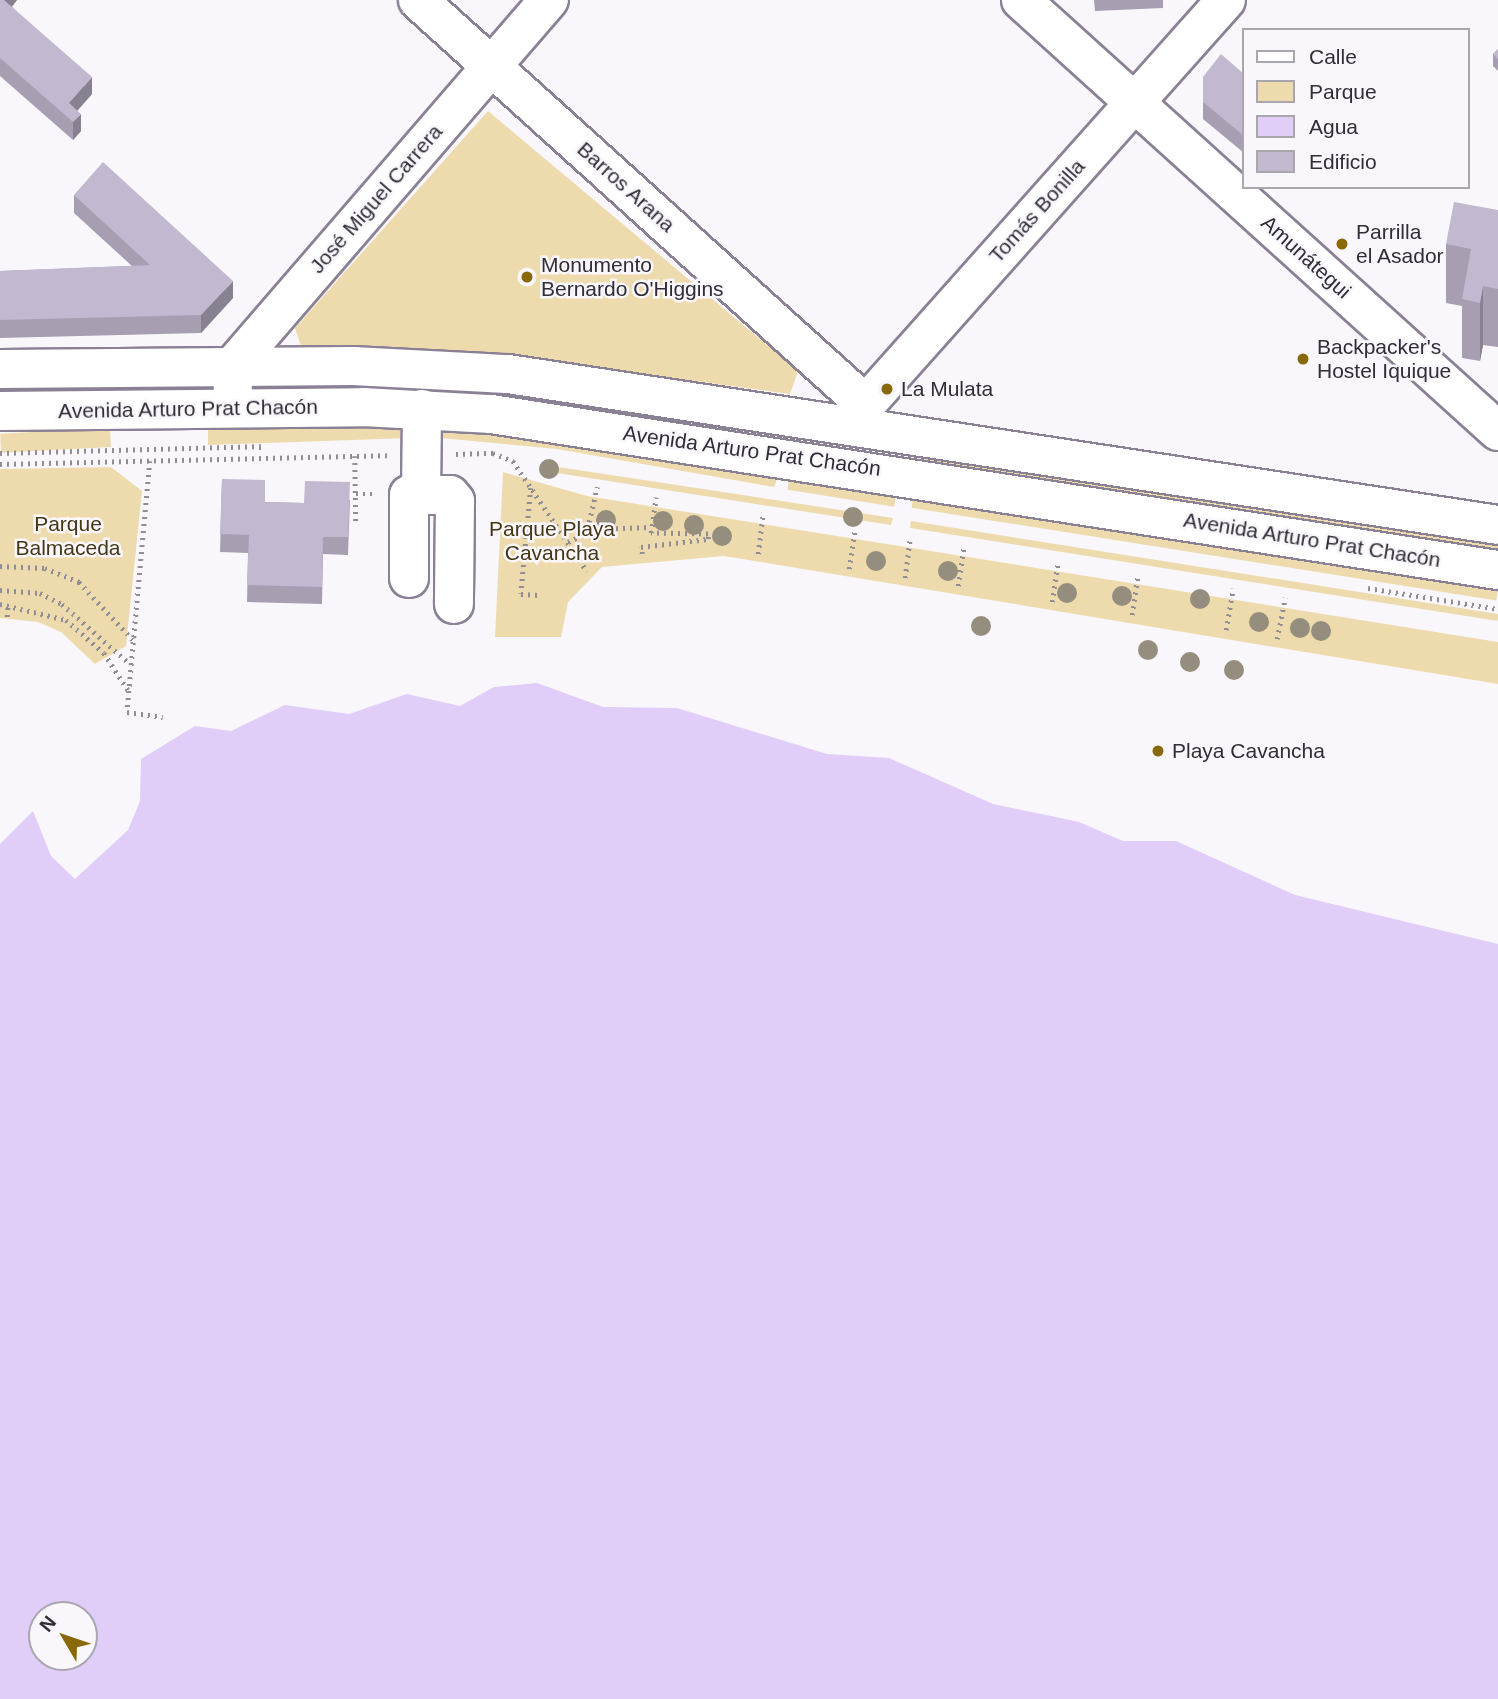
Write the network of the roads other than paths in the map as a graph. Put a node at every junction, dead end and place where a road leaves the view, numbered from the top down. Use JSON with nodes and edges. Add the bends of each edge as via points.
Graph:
{"nodes":[{"id":1,"x":418,"y":0,"type":"edge"},
{"id":2,"x":549,"y":0,"type":"edge"},
{"id":3,"x":1021,"y":0,"type":"edge"},
{"id":4,"x":1226,"y":0,"type":"edge"},
{"id":5,"x":491,"y":66,"type":"junction"},
{"id":6,"x":1135,"y":102,"type":"junction"},
{"id":7,"x":232,"y":367,"type":"junction"},
{"id":8,"x":0,"y":369,"type":"edge"},
{"id":9,"x":234,"y":409,"type":"junction"},
{"id":10,"x":422,"y":409,"type":"junction"},
{"id":11,"x":0,"y":411,"type":"edge"},
{"id":12,"x":857,"y":413,"type":"junction"},
{"id":13,"x":1498,"y":431,"type":"edge"},
{"id":14,"x":421,"y":495,"type":"junction"},
{"id":15,"x":1498,"y":525,"type":"edge"},
{"id":16,"x":1498,"y":570,"type":"edge"},
{"id":17,"x":409,"y":578,"type":"dead end"},
{"id":18,"x":454,"y":604,"type":"dead end"}],
"edges":[{"from":1,"to":5,"type":"main road","name":"Barros Arana"},
{"from":2,"to":5,"type":"main road","name":"José Miguel Carrera"},
{"from":3,"to":6,"type":"main road","name":"Amunátegui"},
{"from":4,"to":6,"type":"main road","name":"Tomás Bonilla"},
{"from":5,"to":7,"type":"main road","name":"José Miguel Carrera"},
{"from":5,"to":12,"type":"main road","name":"Barros Arana"},
{"from":6,"to":12,"type":"main road","name":"Tomás Bonilla"},
{"from":6,"to":13,"type":"main road","name":"Amunátegui"},
{"from":7,"to":8,"type":"main road","name":"Avenida Arturo Prat Chacón"},
{"from":7,"to":9,"type":"main road"},
{"from":7,"to":12,"type":"main road","name":"Avenida Arturo Prat Chacón","via":[[508,374]]},
{"from":9,"to":10,"type":"main road","name":"Avenida Arturo Prat Chacón"},
{"from":9,"to":11,"type":"main road","name":"Avenida Arturo Prat Chacón"},
{"from":10,"to":14,"type":"main road"},
{"from":10,"to":16,"type":"main road","name":"Avenida Arturo Prat Chacón","via":[[855,466]]},
{"from":12,"to":15,"type":"main road","name":"Avenida Arturo Prat Chacón"},
{"from":14,"to":17,"type":"main road","via":[[409,495]]},
{"from":14,"to":18,"type":"main road","via":[[455,501]]}]}
